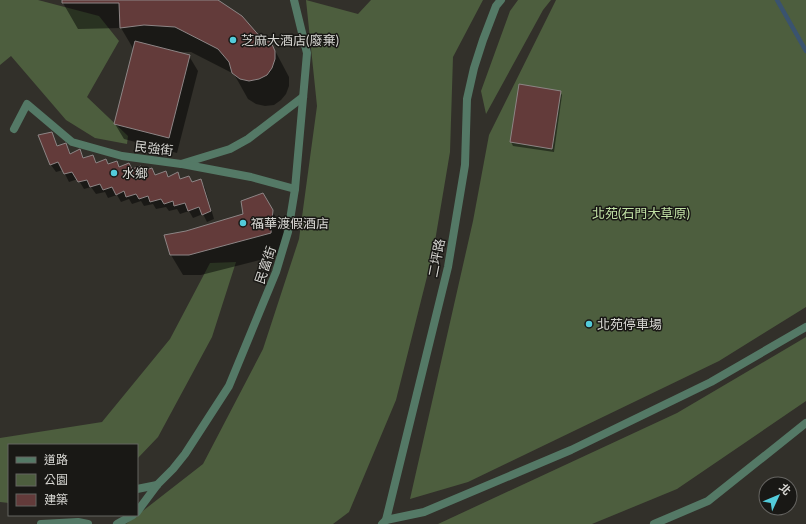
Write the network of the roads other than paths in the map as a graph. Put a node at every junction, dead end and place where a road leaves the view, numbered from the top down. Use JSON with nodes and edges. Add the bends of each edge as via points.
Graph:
{"nodes":[{"id":1,"x":294,"y":0,"type":"edge"},
{"id":2,"x":501,"y":0,"type":"edge"},
{"id":3,"x":303,"y":97,"type":"junction"},
{"id":4,"x":14,"y":129,"type":"dead end"},
{"id":5,"x":181,"y":164,"type":"junction"},
{"id":6,"x":295,"y":189,"type":"junction"},
{"id":7,"x":806,"y":327,"type":"edge"},
{"id":8,"x":806,"y":423,"type":"edge"},
{"id":9,"x":157,"y":485,"type":"junction"},
{"id":10,"x":138,"y":489,"type":"edge"},
{"id":11,"x":138,"y":511,"type":"edge"},
{"id":12,"x":84,"y":516,"type":"edge"},
{"id":13,"x":131,"y":516,"type":"edge"},
{"id":14,"x":78,"y":522,"type":"junction"},
{"id":15,"x":384,"y":522,"type":"edge"},
{"id":16,"x":41,"y":524,"type":"edge"},
{"id":17,"x":88,"y":524,"type":"edge"},
{"id":18,"x":117,"y":524,"type":"edge"},
{"id":19,"x":654,"y":524,"type":"edge"}],
"edges":[{"from":1,"to":3,"type":"street","name":"民富街","via":[[307,52]]},
{"from":2,"to":15,"type":"street","name":"二坪路","via":[[496,6],[474,68],[468,99],[465,165],[448,267]]},
{"from":3,"to":5,"type":"street","name":"民強街","via":[[236,146]]},
{"from":3,"to":6,"type":"street","name":"民富街"},
{"from":4,"to":5,"type":"street","name":"民強街","via":[[27,104],[72,142],[122,156]]},
{"from":5,"to":6,"type":"street"},
{"from":6,"to":9,"type":"street","name":"民富街","via":[[288,232],[276,272],[230,386],[185,454]]},
{"from":7,"to":15,"type":"street","via":[[711,382],[571,450],[424,512]]},
{"from":8,"to":19,"type":"street","via":[[708,501]]},
{"from":9,"to":10,"type":"street"},
{"from":9,"to":11,"type":"street","name":"民富街"},
{"from":12,"to":14,"type":"street"},
{"from":13,"to":18,"type":"street"},
{"from":14,"to":16,"type":"street"},
{"from":14,"to":17,"type":"street"}]}
